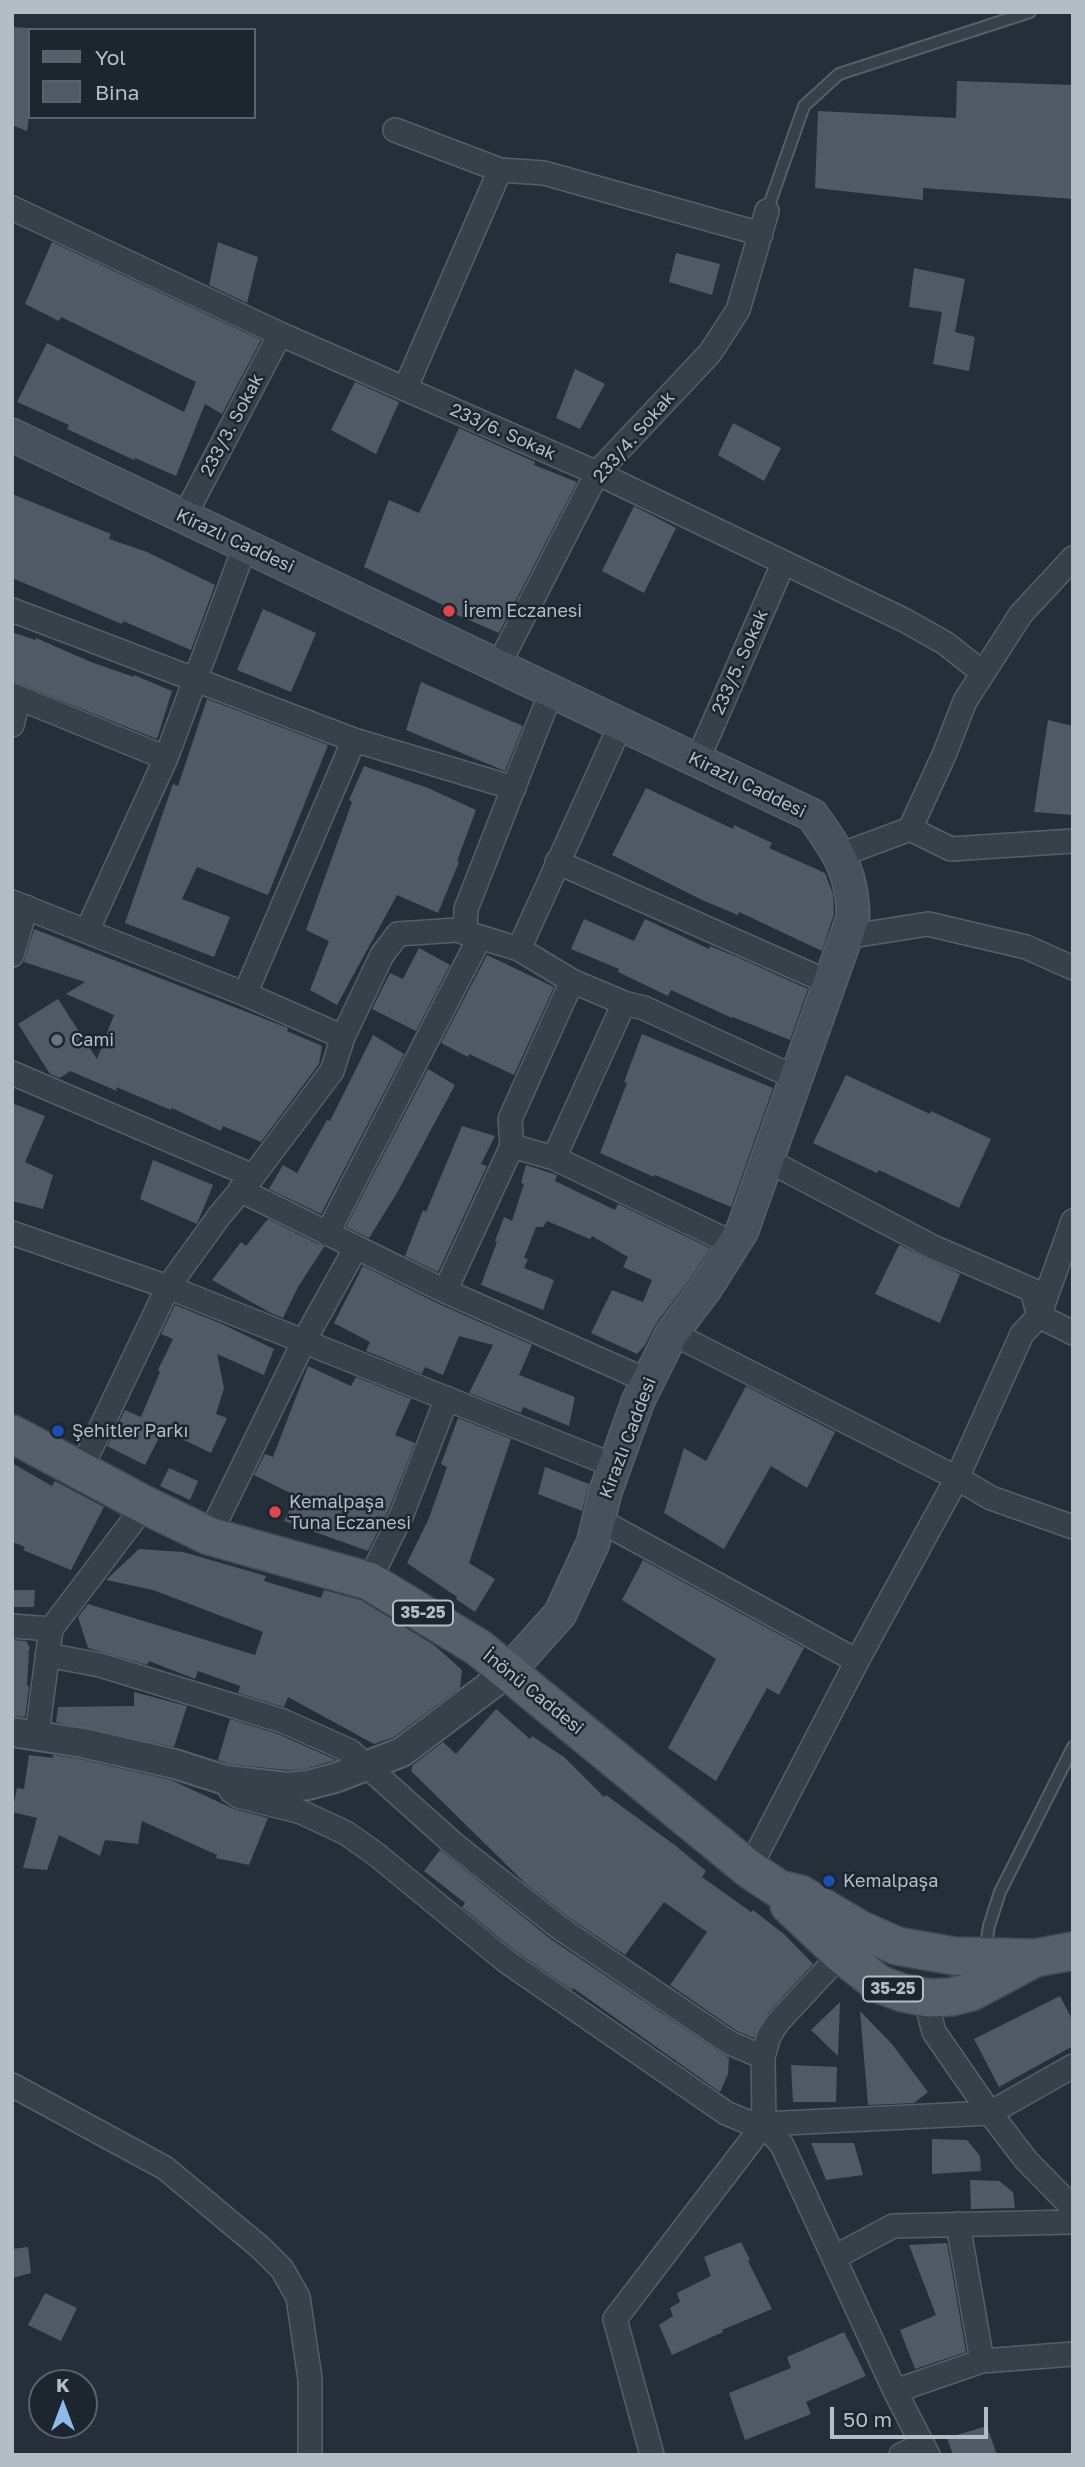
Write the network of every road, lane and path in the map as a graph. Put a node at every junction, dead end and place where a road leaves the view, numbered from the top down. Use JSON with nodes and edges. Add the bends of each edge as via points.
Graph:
{"nodes":[{"id":1,"x":1030,"y":12,"type":"edge"},
{"id":2,"x":395,"y":130,"type":"dead end"},
{"id":3,"x":500,"y":170,"type":"junction"},
{"id":4,"x":767,"y":211,"type":"joint"},
{"id":5,"x":16,"y":218,"type":"edge"},
{"id":6,"x":761,"y":233,"type":"junction"},
{"id":7,"x":280,"y":334,"type":"junction"},
{"id":8,"x":405,"y":389,"type":"junction"},
{"id":9,"x":12,"y":435,"type":"edge"},
{"id":10,"x":597,"y":473,"type":"junction"},
{"id":11,"x":184,"y":517,"type":"junction"},
{"id":12,"x":245,"y":545,"type":"junction"},
{"id":13,"x":1073,"y":558,"type":"edge"},
{"id":14,"x":783,"y":564,"type":"junction"},
{"id":15,"x":12,"y":610,"type":"edge"},
{"id":16,"x":498,"y":666,"type":"junction"},
{"id":17,"x":983,"y":673,"type":"junction"},
{"id":18,"x":195,"y":680,"type":"junction"},
{"id":19,"x":551,"y":692,"type":"junction"},
{"id":20,"x":16,"y":696,"type":"edge"},
{"id":21,"x":621,"y":724,"type":"junction"},
{"id":22,"x":12,"y":725,"type":"edge"},
{"id":23,"x":354,"y":740,"type":"junction"},
{"id":24,"x":166,"y":758,"type":"junction"},
{"id":25,"x":697,"y":761,"type":"junction"},
{"id":26,"x":514,"y":788,"type":"junction"},
{"id":27,"x":910,"y":829,"type":"junction"},
{"id":28,"x":1073,"y":841,"type":"edge"},
{"id":29,"x":840,"y":855,"type":"junction"},
{"id":30,"x":557,"y":862,"type":"junction"},
{"id":31,"x":19,"y":904,"type":"edge"},
{"id":32,"x":87,"y":931,"type":"junction"},
{"id":33,"x":473,"y":935,"type":"junction"},
{"id":34,"x":846,"y":937,"type":"junction"},
{"id":35,"x":519,"y":949,"type":"junction"},
{"id":36,"x":12,"y":955,"type":"edge"},
{"id":37,"x":1073,"y":968,"type":"edge"},
{"id":38,"x":572,"y":981,"type":"junction"},
{"id":39,"x":830,"y":983,"type":"junction"},
{"id":40,"x":245,"y":995,"type":"junction"},
{"id":41,"x":624,"y":1003,"type":"junction"},
{"id":42,"x":343,"y":1037,"type":"junction"},
{"id":43,"x":12,"y":1073,"type":"edge"},
{"id":44,"x":796,"y":1078,"type":"junction"},
{"id":45,"x":512,"y":1146,"type":"junction"},
{"id":46,"x":554,"y":1158,"type":"junction"},
{"id":47,"x":767,"y":1160,"type":"junction"},
{"id":48,"x":247,"y":1183,"type":"junction"},
{"id":49,"x":1073,"y":1220,"type":"edge"},
{"id":50,"x":12,"y":1233,"type":"edge"},
{"id":51,"x":327,"y":1234,"type":"junction"},
{"id":52,"x":734,"y":1244,"type":"junction"},
{"id":53,"x":355,"y":1248,"type":"junction"},
{"id":54,"x":168,"y":1287,"type":"junction"},
{"id":55,"x":445,"y":1291,"type":"junction"},
{"id":56,"x":1039,"y":1316,"type":"junction"},
{"id":57,"x":1073,"y":1333,"type":"edge"},
{"id":58,"x":672,"y":1334,"type":"junction"},
{"id":59,"x":304,"y":1341,"type":"junction"},
{"id":60,"x":648,"y":1381,"type":"junction"},
{"id":61,"x":447,"y":1398,"type":"junction"},
{"id":62,"x":12,"y":1434,"type":"edge"},
{"id":63,"x":615,"y":1466,"type":"junction"},
{"id":64,"x":80,"y":1471,"type":"junction"},
{"id":65,"x":957,"y":1478,"type":"junction"},
{"id":66,"x":145,"y":1505,"type":"junction"},
{"id":67,"x":599,"y":1520,"type":"junction"},
{"id":68,"x":1073,"y":1527,"type":"edge"},
{"id":69,"x":209,"y":1536,"type":"junction"},
{"id":70,"x":369,"y":1581,"type":"junction"},
{"id":71,"x":12,"y":1626,"type":"edge"},
{"id":72,"x":51,"y":1629,"type":"junction"},
{"id":73,"x":47,"y":1655,"type":"junction"},
{"id":74,"x":856,"y":1661,"type":"junction"},
{"id":75,"x":508,"y":1672,"type":"junction"},
{"id":76,"x":24,"y":1733,"type":"edge"},
{"id":77,"x":1073,"y":1747,"type":"edge"},
{"id":78,"x":367,"y":1765,"type":"junction"},
{"id":79,"x":225,"y":1780,"type":"junction"},
{"id":80,"x":749,"y":1869,"type":"junction"},
{"id":81,"x":779,"y":1889,"type":"junction"},
{"id":82,"x":897,"y":1946,"type":"junction"},
{"id":83,"x":1073,"y":1951,"type":"edge"},
{"id":84,"x":841,"y":1954,"type":"junction"},
{"id":85,"x":933,"y":1954,"type":"junction"},
{"id":86,"x":985,"y":1957,"type":"junction"},
{"id":87,"x":1035,"y":1958,"type":"junction"},
{"id":88,"x":879,"y":1984,"type":"junction"},
{"id":89,"x":929,"y":1998,"type":"junction"},
{"id":90,"x":763,"y":2057,"type":"junction"},
{"id":91,"x":1073,"y":2066,"type":"edge"},
{"id":92,"x":12,"y":2085,"type":"edge"},
{"id":93,"x":990,"y":2113,"type":"junction"},
{"id":94,"x":764,"y":2124,"type":"junction"},
{"id":95,"x":1073,"y":2208,"type":"edge"},
{"id":96,"x":1073,"y":2222,"type":"edge"},
{"id":97,"x":958,"y":2224,"type":"junction"},
{"id":98,"x":835,"y":2257,"type":"junction"},
{"id":99,"x":1073,"y":2354,"type":"edge"},
{"id":100,"x":982,"y":2361,"type":"junction"},
{"id":101,"x":895,"y":2391,"type":"junction"},
{"id":102,"x":925,"y":2450,"type":"edge"},
{"id":103,"x":310,"y":2455,"type":"edge"},
{"id":104,"x":652,"y":2455,"type":"edge"},
{"id":105,"x":901,"y":2455,"type":"edge"}],
"edges":[{"from":1,"to":4,"type":"lane","via":[[839,74],[804,106]]},
{"from":2,"to":3,"type":"street"},
{"from":3,"to":6,"type":"street","via":[[544,173]]},
{"from":3,"to":8,"type":"street"},
{"from":4,"to":6,"type":"street","name":"233/4. Sokak"},
{"from":5,"to":7,"type":"street","name":"233/6. Sokak"},
{"from":6,"to":10,"type":"street","name":"233/4. Sokak","via":[[738,310],[710,353]]},
{"from":7,"to":8,"type":"street","name":"233/6. Sokak"},
{"from":7,"to":11,"type":"street","name":"233/3. Sokak"},
{"from":8,"to":10,"type":"street","name":"233/6. Sokak"},
{"from":9,"to":11,"type":"main road","name":"Kirazlı Caddesi"},
{"from":10,"to":14,"type":"street","name":"233/6. Sokak"},
{"from":10,"to":16,"type":"street","name":"233/4. Sokak"},
{"from":11,"to":12,"type":"main road","name":"Kirazlı Caddesi"},
{"from":12,"to":16,"type":"main road","name":"Kirazlı Caddesi"},
{"from":12,"to":18,"type":"street"},
{"from":13,"to":17,"type":"street","via":[[1021,614]]},
{"from":14,"to":17,"type":"street","name":"233/6. Sokak","via":[[904,620],[945,643]]},
{"from":14,"to":25,"type":"street","name":"233/5. Sokak"},
{"from":15,"to":18,"type":"street"},
{"from":16,"to":19,"type":"main road","name":"Kirazlı Caddesi"},
{"from":17,"to":27,"type":"street","via":[[965,701]]},
{"from":18,"to":23,"type":"street"},
{"from":18,"to":24,"type":"street"},
{"from":19,"to":21,"type":"main road","name":"Kirazlı Caddesi"},
{"from":19,"to":26,"type":"street"},
{"from":20,"to":22,"type":"street"},
{"from":20,"to":24,"type":"street"},
{"from":21,"to":25,"type":"main road","name":"Kirazlı Caddesi"},
{"from":21,"to":30,"type":"street"},
{"from":23,"to":26,"type":"street"},
{"from":23,"to":40,"type":"street"},
{"from":24,"to":32,"type":"street"},
{"from":25,"to":29,"type":"main road","name":"Kirazlı Caddesi","via":[[812,815]]},
{"from":26,"to":33,"type":"street","via":[[467,909]]},
{"from":27,"to":28,"type":"street","via":[[951,849]]},
{"from":27,"to":29,"type":"street"},
{"from":29,"to":34,"type":"main road","name":"Kirazlı Caddesi","via":[[853,893],[853,917]]},
{"from":30,"to":35,"type":"street"},
{"from":30,"to":39,"type":"street"},
{"from":31,"to":32,"type":"street"},
{"from":31,"to":36,"type":"street"},
{"from":32,"to":40,"type":"street"},
{"from":33,"to":35,"type":"street"},
{"from":33,"to":42,"type":"street","via":[[457,930],[398,934],[382,955]]},
{"from":33,"to":51,"type":"street"},
{"from":34,"to":37,"type":"street","via":[[928,924],[1026,947]]},
{"from":34,"to":39,"type":"main road","name":"Kirazlı Caddesi"},
{"from":35,"to":38,"type":"street"},
{"from":38,"to":41,"type":"street"},
{"from":38,"to":45,"type":"street","via":[[510,1119]]},
{"from":39,"to":44,"type":"main road","name":"Kirazlı Caddesi"},
{"from":40,"to":42,"type":"street"},
{"from":41,"to":44,"type":"street"},
{"from":41,"to":46,"type":"street"},
{"from":42,"to":48,"type":"street","via":[[332,1071]]},
{"from":43,"to":48,"type":"street"},
{"from":44,"to":47,"type":"main road","name":"Kirazlı Caddesi"},
{"from":45,"to":46,"type":"street"},
{"from":45,"to":55,"type":"street"},
{"from":46,"to":52,"type":"street"},
{"from":47,"to":52,"type":"main road","name":"Kirazlı Caddesi","via":[[743,1231]]},
{"from":47,"to":56,"type":"street","via":[[933,1247],[1032,1290]]},
{"from":48,"to":51,"type":"street"},
{"from":48,"to":54,"type":"street"},
{"from":49,"to":56,"type":"street"},
{"from":50,"to":54,"type":"street"},
{"from":51,"to":53,"type":"street"},
{"from":52,"to":58,"type":"main road","name":"Kirazlı Caddesi"},
{"from":53,"to":55,"type":"street"},
{"from":53,"to":59,"type":"street"},
{"from":54,"to":59,"type":"street"},
{"from":54,"to":64,"type":"street"},
{"from":55,"to":60,"type":"street"},
{"from":56,"to":57,"type":"street"},
{"from":56,"to":65,"type":"street","via":[[1022,1334]]},
{"from":58,"to":60,"type":"main road","name":"Kirazlı Caddesi"},
{"from":58,"to":65,"type":"street"},
{"from":59,"to":61,"type":"street"},
{"from":59,"to":69,"type":"street"},
{"from":60,"to":63,"type":"main road","name":"Kirazlı Caddesi"},
{"from":61,"to":63,"type":"street"},
{"from":61,"to":70,"type":"street","via":[[402,1514]]},
{"from":62,"to":64,"type":"main road","name":"İnönü Caddesi","number":"35-25"},
{"from":63,"to":67,"type":"main road","name":"Kirazlı Caddesi"},
{"from":64,"to":66,"type":"main road","name":"İnönü Caddesi","number":"35-25"},
{"from":65,"to":68,"type":"street","via":[[991,1498]]},
{"from":65,"to":74,"type":"street"},
{"from":66,"to":69,"type":"main road","name":"İnönü Caddesi","number":"35-25"},
{"from":66,"to":72,"type":"street"},
{"from":67,"to":74,"type":"street"},
{"from":67,"to":75,"type":"main road","name":"Kirazlı Caddesi","via":[[561,1614]]},
{"from":69,"to":70,"type":"main road","name":"İnönü Caddesi","number":"35-25"},
{"from":70,"to":75,"type":"main road","name":"İnönü Caddesi","number":"35-25","via":[[460,1635]]},
{"from":71,"to":72,"type":"street"},
{"from":72,"to":73,"type":"street"},
{"from":73,"to":76,"type":"street"},
{"from":73,"to":78,"type":"street","via":[[100,1665],[284,1721],[350,1751]]},
{"from":74,"to":80,"type":"street"},
{"from":75,"to":78,"type":"street","via":[[402,1752]]},
{"from":75,"to":80,"type":"main road","name":"İnönü Caddesi","number":"35-25"},
{"from":76,"to":79,"type":"street","via":[[83,1742]]},
{"from":77,"to":86,"type":"lane","via":[[1000,1892]]},
{"from":78,"to":79,"type":"street","via":[[308,1785]]},
{"from":78,"to":90,"type":"street","via":[[455,1845],[560,1928],[730,2043]]},
{"from":79,"to":94,"type":"street","via":[[238,1796],[301,1812],[346,1833],[517,1968],[726,2113]]},
{"from":80,"to":81,"type":"main road","name":"İnönü Caddesi","number":"35-25"},
{"from":81,"to":82,"type":"main road","name":"İnönü Caddesi","number":"35-25","via":[[800,1894]]},
{"from":81,"to":84,"type":"main road","number":"35-25","via":[[790,1906]]},
{"from":82,"to":85,"type":"main road","name":"İnönü Caddesi","number":"35-25"},
{"from":82,"to":88,"type":"main road"},
{"from":83,"to":87,"type":"main road","number":"35-25"},
{"from":84,"to":88,"type":"main road","number":"35-25"},
{"from":84,"to":90,"type":"street","via":[[778,2022]]},
{"from":85,"to":86,"type":"main road","name":"İnönü Caddesi","number":"35-25"},
{"from":85,"to":89,"type":"main road","via":[[934,1982]]},
{"from":86,"to":87,"type":"main road","name":"İnönü Caddesi","number":"35-25"},
{"from":87,"to":89,"type":"main road","number":"35-25","via":[[971,1992]]},
{"from":88,"to":89,"type":"main road","number":"35-25"},
{"from":89,"to":93,"type":"street","via":[[934,2032]]},
{"from":90,"to":94,"type":"street"},
{"from":91,"to":93,"type":"street"},
{"from":92,"to":103,"type":"street","via":[[165,2168],[282,2269],[298,2297],[310,2379]]},
{"from":93,"to":94,"type":"street"},
{"from":93,"to":95,"type":"street","via":[[1026,2160]]},
{"from":94,"to":98,"type":"street","via":[[782,2145]]},
{"from":94,"to":104,"type":"street","via":[[615,2319]]},
{"from":96,"to":97,"type":"street"},
{"from":97,"to":98,"type":"street","via":[[893,2227]]},
{"from":97,"to":100,"type":"street"},
{"from":98,"to":101,"type":"street"},
{"from":99,"to":100,"type":"street"},
{"from":100,"to":101,"type":"street"},
{"from":101,"to":102,"type":"street"},
{"from":102,"to":105,"type":"street"}]}
